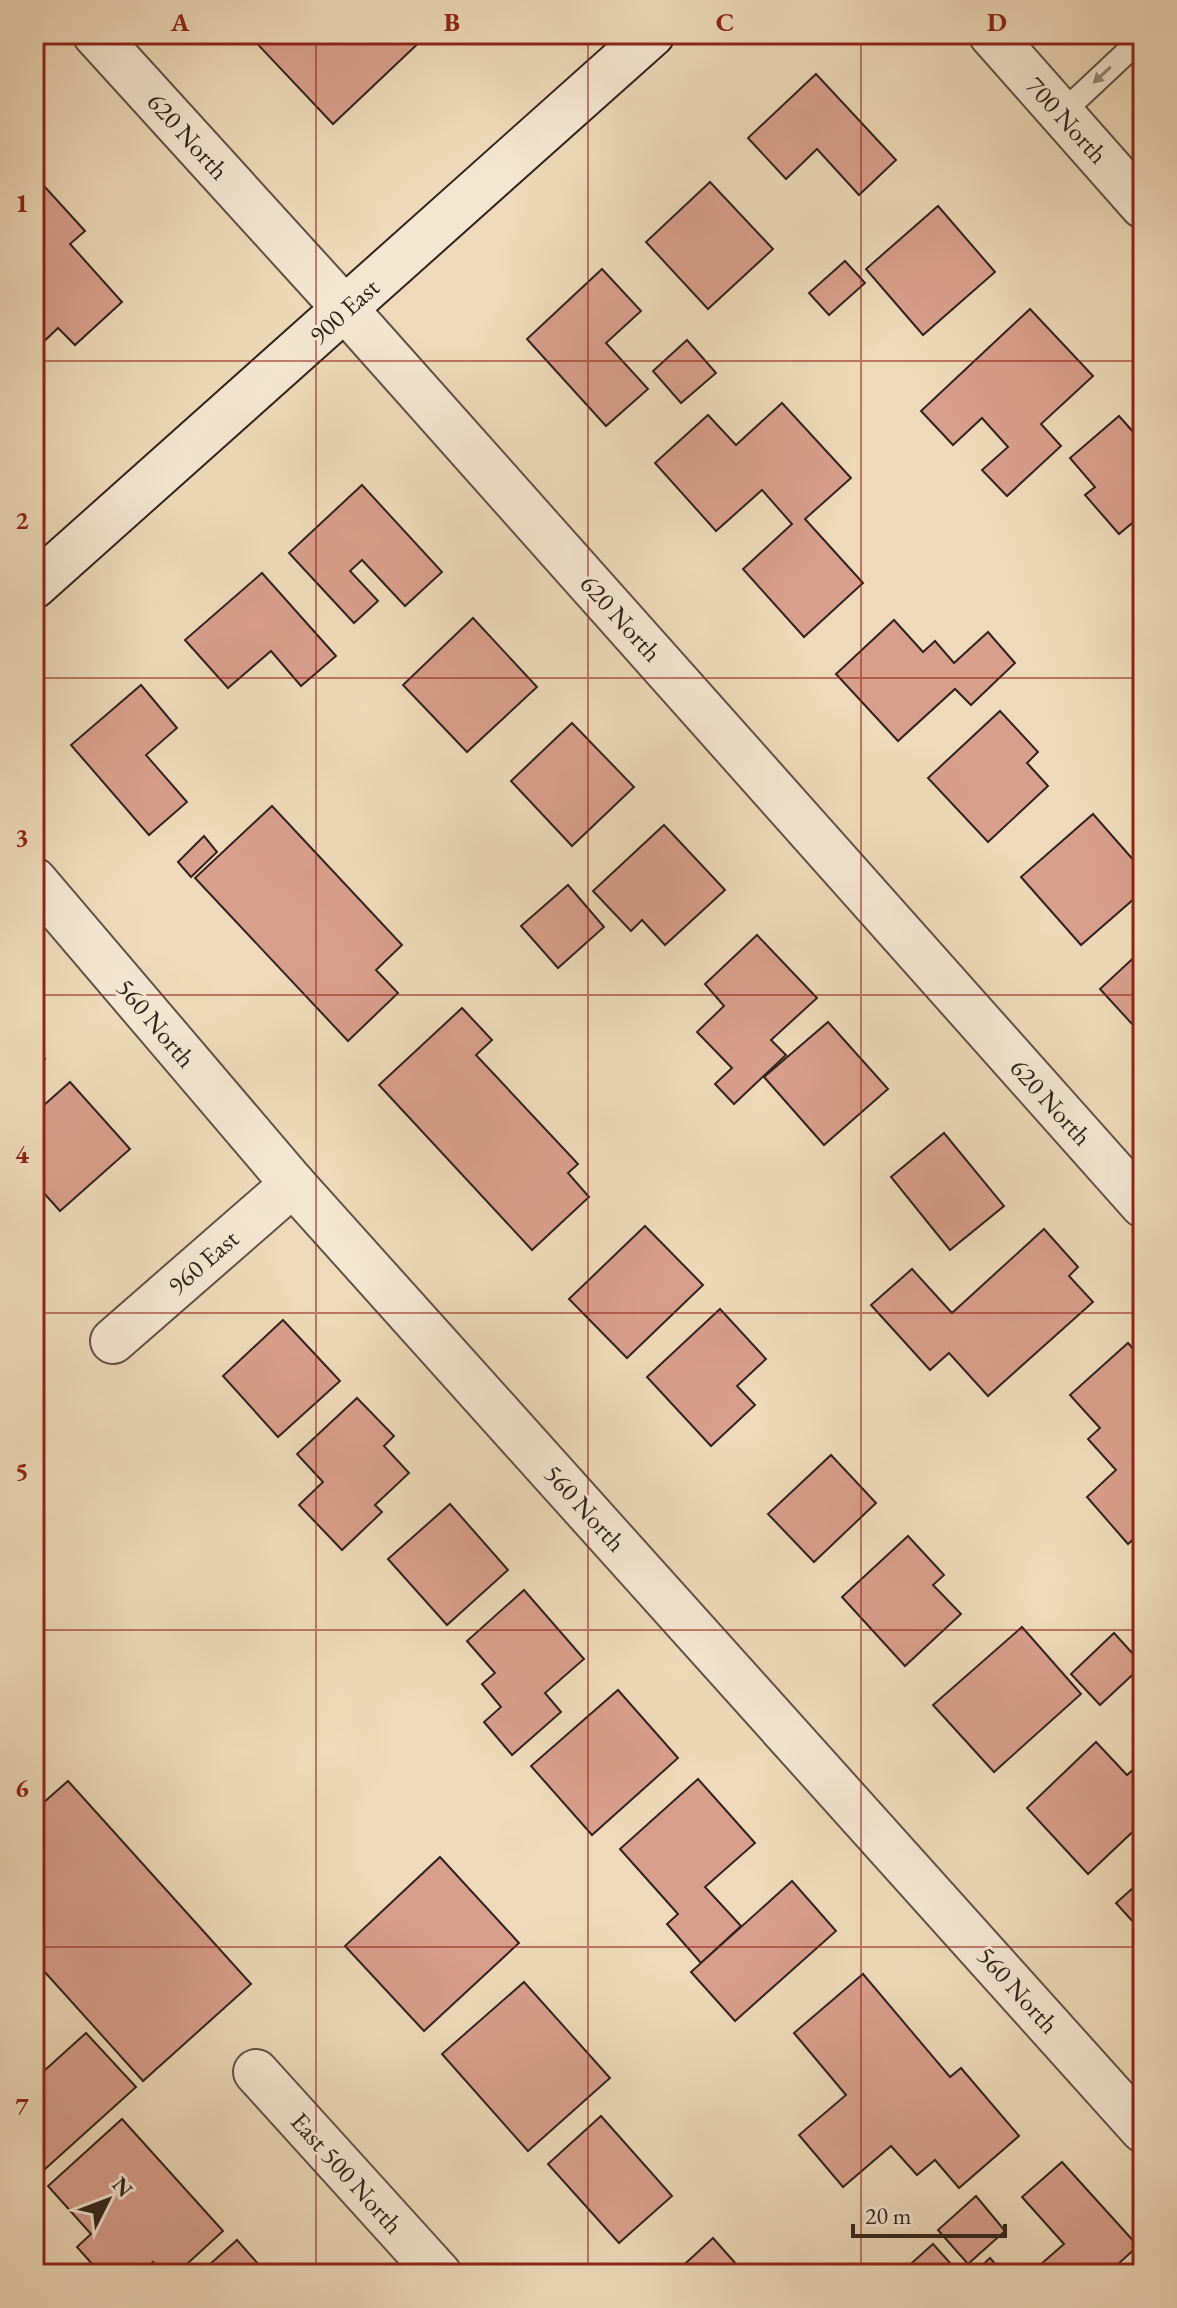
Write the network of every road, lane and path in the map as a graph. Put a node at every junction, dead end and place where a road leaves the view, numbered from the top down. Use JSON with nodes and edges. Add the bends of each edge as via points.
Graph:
{"nodes":[{"id":1,"x":95,"y":34,"type":"edge"},
{"id":2,"x":652,"y":34,"type":"edge"},
{"id":3,"x":991,"y":34,"type":"edge"},
{"id":4,"x":1143,"y":37,"type":"edge"},
{"id":5,"x":1061,"y":114,"type":"junction"},
{"id":6,"x":1143,"y":206,"type":"edge"},
{"id":7,"x":346,"y":310,"type":"junction"},
{"id":8,"x":34,"y":586,"type":"edge"},
{"id":9,"x":34,"y":880,"type":"edge"},
{"id":10,"x":293,"y":1184,"type":"junction"},
{"id":11,"x":1143,"y":1205,"type":"edge"},
{"id":12,"x":113,"y":1341,"type":"dead end"},
{"id":13,"x":256,"y":2072,"type":"dead end"},
{"id":14,"x":1143,"y":2130,"type":"edge"},
{"id":15,"x":439,"y":2274,"type":"edge"}],
"edges":[{"from":1,"to":7,"type":"street","name":"620 North"},
{"from":2,"to":7,"type":"street","name":"900 East"},
{"from":3,"to":5,"type":"street","name":"700 North"},
{"from":4,"to":5,"type":"lane","one_way":true},
{"from":5,"to":6,"type":"street","name":"700 North"},
{"from":7,"to":8,"type":"street","name":"900 East"},
{"from":7,"to":11,"type":"street","name":"620 North"},
{"from":9,"to":10,"type":"street","name":"560 North"},
{"from":10,"to":12,"type":"street","name":"960 East"},
{"from":10,"to":14,"type":"street","name":"560 North"},
{"from":13,"to":15,"type":"street","name":"East 500 North"}]}
